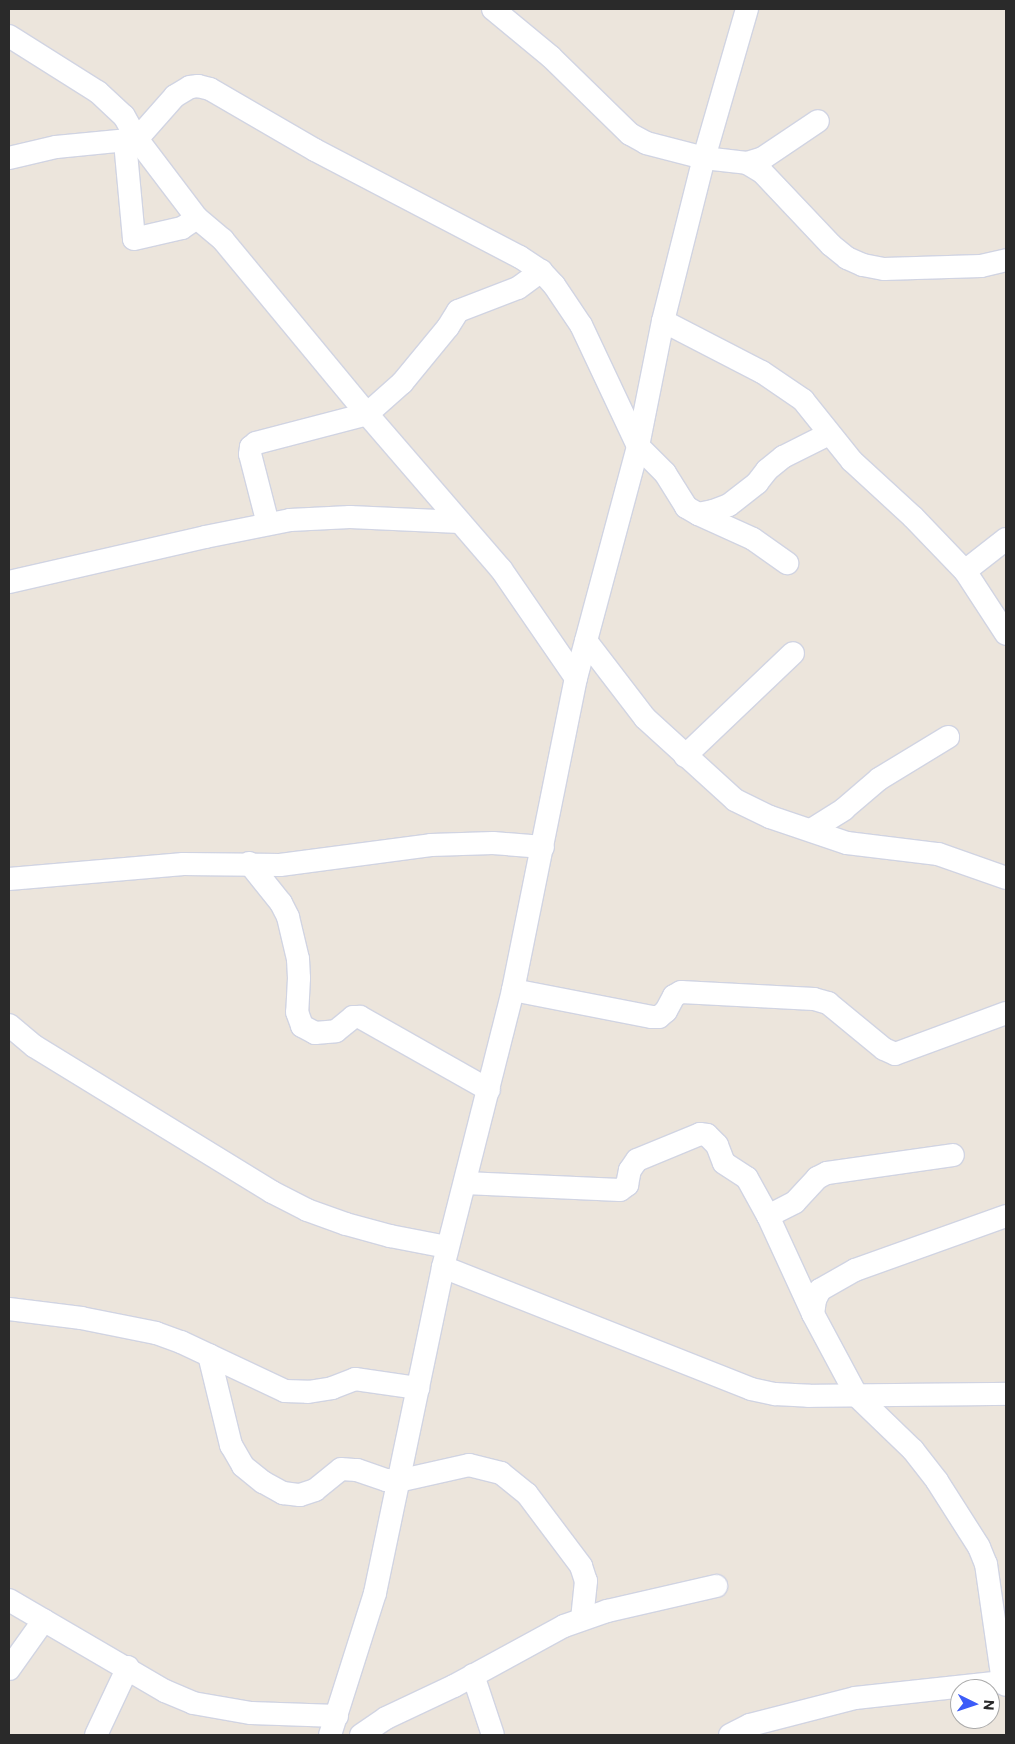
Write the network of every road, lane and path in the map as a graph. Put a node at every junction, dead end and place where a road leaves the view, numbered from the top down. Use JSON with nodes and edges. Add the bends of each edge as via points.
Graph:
{"nodes":[{"id":1,"x":494,"y":9,"type":"edge"},
{"id":2,"x":747,"y":9,"type":"edge"},
{"id":3,"x":9,"y":36,"type":"edge"},
{"id":4,"x":818,"y":121,"type":"dead end"},
{"id":5,"x":131,"y":141,"type":"junction"},
{"id":6,"x":9,"y":158,"type":"edge"},
{"id":7,"x":704,"y":158,"type":"junction"},
{"id":8,"x":747,"y":163,"type":"junction"},
{"id":9,"x":196,"y":218,"type":"junction"},
{"id":10,"x":1006,"y":260,"type":"edge"},
{"id":11,"x":541,"y":271,"type":"junction"},
{"id":12,"x":663,"y":321,"type":"junction"},
{"id":13,"x":367,"y":414,"type":"junction"},
{"id":14,"x":829,"y":434,"type":"junction"},
{"id":15,"x":638,"y":446,"type":"junction"},
{"id":16,"x":698,"y":514,"type":"junction"},
{"id":17,"x":460,"y":522,"type":"junction"},
{"id":18,"x":268,"y":524,"type":"junction"},
{"id":19,"x":1006,"y":539,"type":"edge"},
{"id":20,"x":787,"y":563,"type":"dead end"},
{"id":21,"x":965,"y":571,"type":"junction"},
{"id":22,"x":9,"y":582,"type":"edge"},
{"id":23,"x":1006,"y":634,"type":"edge"},
{"id":24,"x":586,"y":641,"type":"junction"},
{"id":25,"x":793,"y":653,"type":"dead end"},
{"id":26,"x":576,"y":678,"type":"junction"},
{"id":27,"x":948,"y":737,"type":"dead end"},
{"id":28,"x":685,"y":756,"type":"junction"},
{"id":29,"x":811,"y":830,"type":"junction"},
{"id":30,"x":543,"y":847,"type":"junction"},
{"id":31,"x":249,"y":863,"type":"junction"},
{"id":32,"x":1006,"y":878,"type":"edge"},
{"id":33,"x":9,"y":879,"type":"edge"},
{"id":34,"x":513,"y":990,"type":"junction"},
{"id":35,"x":1006,"y":1012,"type":"edge"},
{"id":36,"x":9,"y":1025,"type":"edge"},
{"id":37,"x":9,"y":1042,"type":"edge"},
{"id":38,"x":34,"y":1046,"type":"junction"},
{"id":39,"x":489,"y":1090,"type":"junction"},
{"id":40,"x":953,"y":1155,"type":"dead end"},
{"id":41,"x":465,"y":1183,"type":"junction"},
{"id":42,"x":768,"y":1216,"type":"junction"},
{"id":43,"x":1006,"y":1216,"type":"edge"},
{"id":44,"x":445,"y":1257,"type":"junction"},
{"id":45,"x":9,"y":1310,"type":"edge"},
{"id":46,"x":814,"y":1314,"type":"junction"},
{"id":47,"x":209,"y":1355,"type":"junction"},
{"id":48,"x":418,"y":1388,"type":"junction"},
{"id":49,"x":1006,"y":1394,"type":"edge"},
{"id":50,"x":857,"y":1396,"type":"junction"},
{"id":51,"x":398,"y":1481,"type":"junction"},
{"id":52,"x":716,"y":1586,"type":"dead end"},
{"id":53,"x":9,"y":1600,"type":"edge"},
{"id":54,"x":582,"y":1618,"type":"junction"},
{"id":55,"x":44,"y":1620,"type":"junction"},
{"id":56,"x":128,"y":1668,"type":"junction"},
{"id":57,"x":9,"y":1669,"type":"edge"},
{"id":58,"x":473,"y":1675,"type":"junction"},
{"id":59,"x":1005,"y":1683,"type":"edge"},
{"id":60,"x":333,"y":1725,"type":"edge"},
{"id":61,"x":96,"y":1735,"type":"edge"},
{"id":62,"x":361,"y":1735,"type":"edge"},
{"id":63,"x":494,"y":1735,"type":"edge"},
{"id":64,"x":730,"y":1735,"type":"edge"}],
"edges":[{"from":1,"to":7,"type":"street","via":[[551,57],[630,134],[646,143]]},
{"from":2,"to":7,"type":"street"},
{"from":3,"to":5,"type":"street","via":[[98,92],[124,116]]},
{"from":4,"to":8,"type":"street","via":[[763,158]]},
{"from":5,"to":6,"type":"street","via":[[91,142]]},
{"from":5,"to":9,"type":"street"},
{"from":5,"to":9,"type":"street","via":[[134,239],[182,228]]},
{"from":5,"to":11,"type":"street","via":[[175,96],[190,87],[210,89],[315,150]]},
{"from":7,"to":8,"type":"street"},
{"from":7,"to":12,"type":"street"},
{"from":8,"to":10,"type":"street","via":[[762,172],[831,245],[847,258],[864,265],[884,269],[981,266]]},
{"from":9,"to":13,"type":"street","via":[[223,240]]},
{"from":11,"to":13,"type":"street","via":[[518,288],[458,311],[402,383]]},
{"from":11,"to":15,"type":"street","via":[[581,325]]},
{"from":12,"to":14,"type":"street","via":[[762,372],[802,400]]},
{"from":12,"to":15,"type":"street"},
{"from":13,"to":17,"type":"street"},
{"from":13,"to":18,"type":"street","via":[[251,447]]},
{"from":14,"to":16,"type":"street","via":[[783,457],[767,470],[758,483],[729,505]]},
{"from":14,"to":21,"type":"street","via":[[852,461]]},
{"from":15,"to":16,"type":"street","via":[[665,473],[686,507]]},
{"from":15,"to":24,"type":"street"},
{"from":16,"to":20,"type":"street","via":[[753,539]]},
{"from":17,"to":18,"type":"street","via":[[318,517]]},
{"from":17,"to":26,"type":"street","via":[[501,569]]},
{"from":18,"to":22,"type":"street"},
{"from":19,"to":21,"type":"street"},
{"from":21,"to":23,"type":"street"},
{"from":24,"to":26,"type":"street"},
{"from":24,"to":28,"type":"street","via":[[645,718]]},
{"from":25,"to":28,"type":"street"},
{"from":26,"to":30,"type":"street"},
{"from":27,"to":29,"type":"street","via":[[879,779],[844,809]]},
{"from":28,"to":29,"type":"street","via":[[735,800],[770,817]]},
{"from":29,"to":32,"type":"street","via":[[847,843],[938,854]]},
{"from":30,"to":31,"type":"street","via":[[493,843],[431,845],[313,862]]},
{"from":30,"to":34,"type":"street"},
{"from":31,"to":33,"type":"street","via":[[150,866]]},
{"from":31,"to":39,"type":"street","via":[[281,903],[288,917],[298,959],[297,1012],[302,1026],[315,1032],[336,1031],[353,1017],[360,1017]]},
{"from":34,"to":35,"type":"street","via":[[652,1018],[659,1017],[674,996],[681,992],[814,998],[828,1003],[884,1049],[895,1054]]},
{"from":34,"to":39,"type":"street"},
{"from":36,"to":38,"type":"street"},
{"from":37,"to":38,"type":"street"},
{"from":38,"to":44,"type":"street","via":[[272,1192],[307,1210]]},
{"from":39,"to":41,"type":"street"},
{"from":40,"to":42,"type":"street","via":[[827,1173],[817,1178],[795,1202]]},
{"from":41,"to":42,"type":"street","via":[[620,1190],[627,1185],[630,1170],[637,1160],[700,1134],[712,1139],[724,1163],[747,1178]]},
{"from":41,"to":44,"type":"street"},
{"from":42,"to":46,"type":"street"},
{"from":43,"to":46,"type":"street","via":[[855,1270],[820,1290]]},
{"from":44,"to":48,"type":"street"},
{"from":44,"to":50,"type":"street","via":[[751,1389],[776,1394]]},
{"from":45,"to":47,"type":"street","via":[[135,1328],[181,1342]]},
{"from":46,"to":50,"type":"street"},
{"from":47,"to":48,"type":"street","via":[[285,1391],[332,1388],[355,1379]]},
{"from":47,"to":51,"type":"street","via":[[231,1445],[243,1466],[263,1482],[283,1493],[300,1495],[315,1490],[342,1469]]},
{"from":48,"to":51,"type":"street"},
{"from":49,"to":50,"type":"street"},
{"from":50,"to":59,"type":"street","via":[[913,1450],[979,1547],[986,1564]]},
{"from":51,"to":54,"type":"street","via":[[469,1465],[500,1473],[514,1482],[527,1494],[581,1566],[586,1580]]},
{"from":51,"to":60,"type":"street","via":[[375,1593]]},
{"from":52,"to":54,"type":"street"},
{"from":53,"to":55,"type":"street"},
{"from":54,"to":58,"type":"street"},
{"from":55,"to":56,"type":"street"},
{"from":55,"to":57,"type":"street"},
{"from":56,"to":60,"type":"street","via":[[171,1694],[203,1706]]},
{"from":56,"to":61,"type":"street"},
{"from":58,"to":62,"type":"street","via":[[386,1718]]},
{"from":58,"to":63,"type":"street"},
{"from":59,"to":64,"type":"street","via":[[856,1698],[750,1725]]}]}
